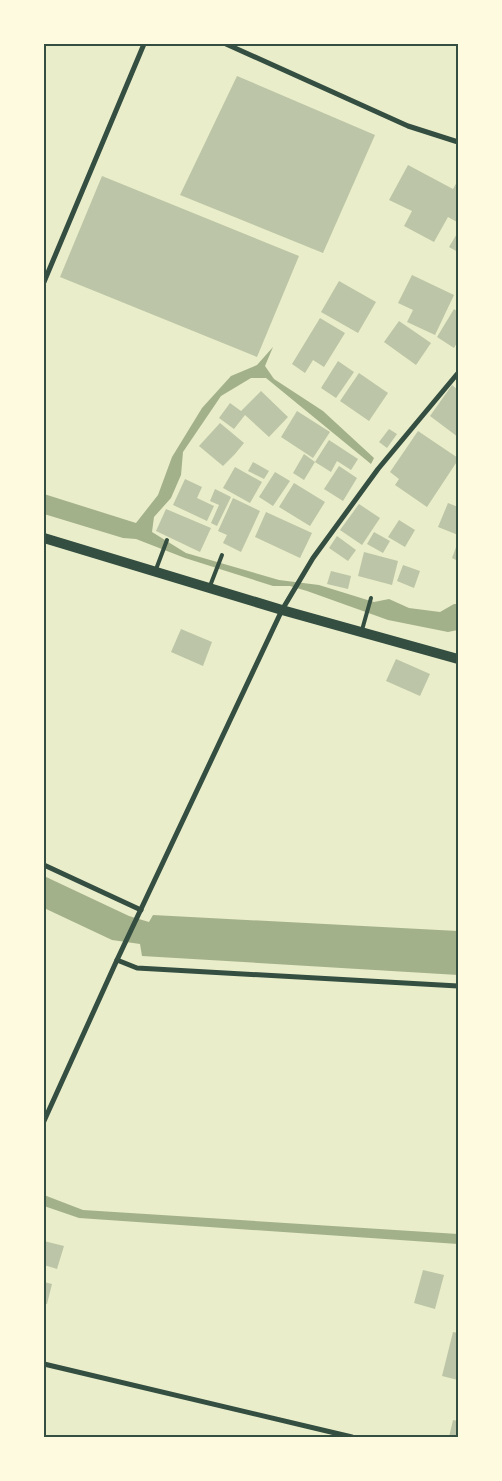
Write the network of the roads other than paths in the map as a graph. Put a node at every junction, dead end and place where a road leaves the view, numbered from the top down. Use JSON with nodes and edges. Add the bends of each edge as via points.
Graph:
{"nodes":[{"id":1,"x":144,"y":44,"type":"edge"},
{"id":2,"x":226,"y":44,"type":"edge"},
{"id":3,"x":458,"y":142,"type":"edge"},
{"id":4,"x":44,"y":282,"type":"edge"},
{"id":5,"x":458,"y":372,"type":"edge"},
{"id":6,"x":44,"y":538,"type":"edge"},
{"id":7,"x":167,"y":540,"type":"dead end"},
{"id":8,"x":222,"y":555,"type":"dead end"},
{"id":9,"x":155,"y":572,"type":"junction"},
{"id":10,"x":209,"y":588,"type":"junction"},
{"id":11,"x":371,"y":598,"type":"dead end"},
{"id":12,"x":282,"y":610,"type":"junction"},
{"id":13,"x":361,"y":632,"type":"junction"},
{"id":14,"x":458,"y":659,"type":"edge"},
{"id":15,"x":44,"y":865,"type":"edge"},
{"id":16,"x":140,"y":910,"type":"junction"},
{"id":17,"x":117,"y":960,"type":"junction"},
{"id":18,"x":458,"y":986,"type":"edge"},
{"id":19,"x":44,"y":1121,"type":"edge"},
{"id":20,"x":44,"y":1364,"type":"edge"},
{"id":21,"x":352,"y":1437,"type":"edge"}],
"edges":[{"from":1,"to":4,"type":"street"},
{"from":2,"to":3,"type":"street","via":[[408,126]]},
{"from":5,"to":12,"type":"street","via":[[378,469],[313,558]]},
{"from":6,"to":9,"type":"main road"},
{"from":7,"to":9,"type":"lane"},
{"from":8,"to":10,"type":"lane"},
{"from":9,"to":10,"type":"main road"},
{"from":10,"to":12,"type":"main road"},
{"from":11,"to":13,"type":"lane"},
{"from":12,"to":13,"type":"main road"},
{"from":12,"to":16,"type":"street"},
{"from":13,"to":14,"type":"main road"},
{"from":15,"to":16,"type":"street"},
{"from":16,"to":17,"type":"street"},
{"from":17,"to":18,"type":"street","via":[[137,968]]},
{"from":17,"to":19,"type":"street"},
{"from":20,"to":21,"type":"street"}]}
